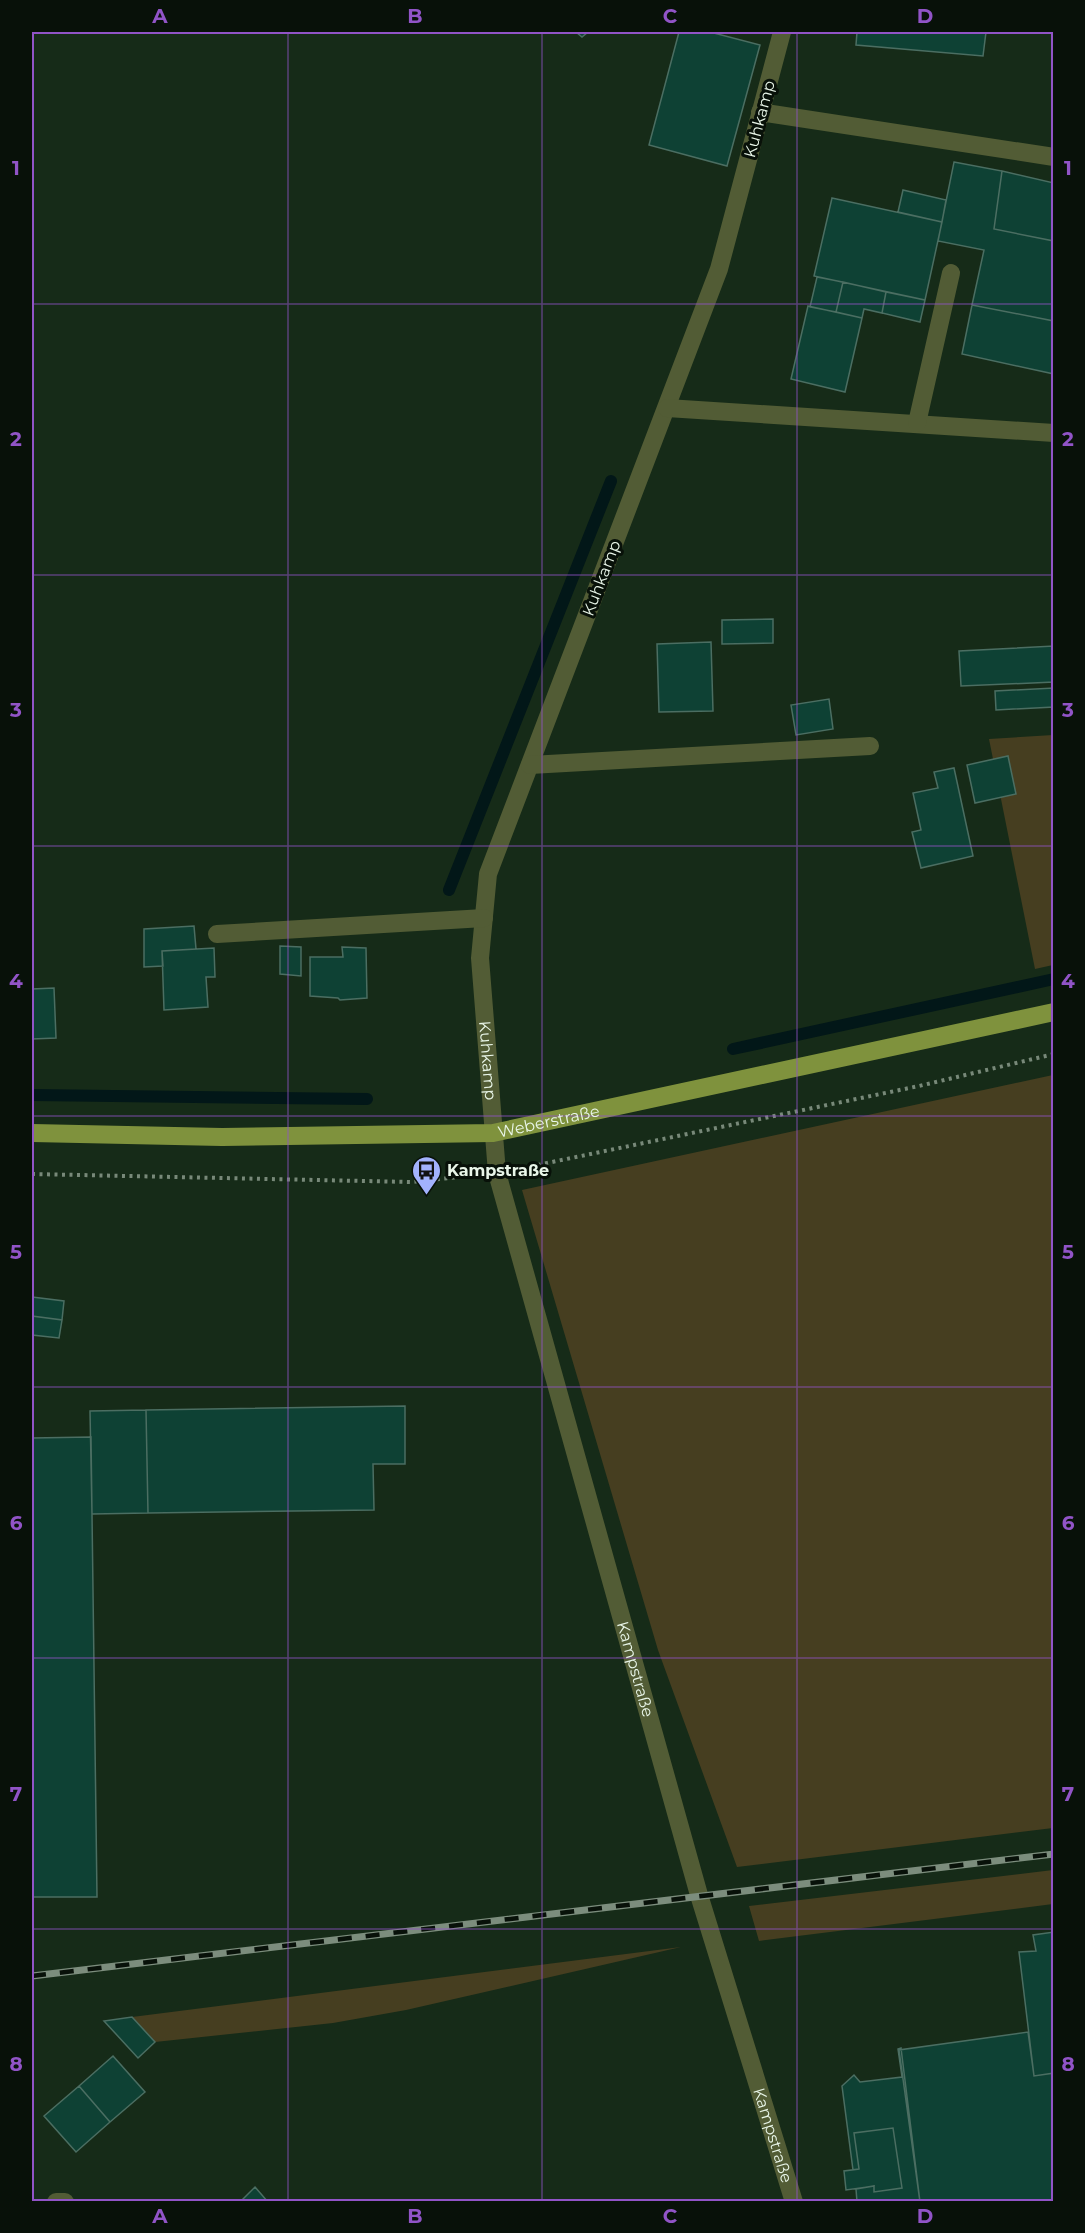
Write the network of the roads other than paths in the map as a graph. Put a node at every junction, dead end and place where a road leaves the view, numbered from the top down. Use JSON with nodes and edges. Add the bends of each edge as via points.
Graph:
{"nodes":[{"id":1,"x":781,"y":32,"type":"edge"},
{"id":2,"x":760,"y":112,"type":"junction"},
{"id":3,"x":1053,"y":158,"type":"edge"},
{"id":4,"x":951,"y":273,"type":"dead end"},
{"id":5,"x":667,"y":408,"type":"junction"},
{"id":6,"x":917,"y":423,"type":"junction"},
{"id":7,"x":1053,"y":433,"type":"edge"},
{"id":8,"x":870,"y":746,"type":"dead end"},
{"id":9,"x":530,"y":765,"type":"junction"},
{"id":10,"x":484,"y":918,"type":"junction"},
{"id":11,"x":217,"y":934,"type":"dead end"},
{"id":12,"x":1053,"y":1012,"type":"edge"},
{"id":13,"x":32,"y":1133,"type":"edge"},
{"id":14,"x":493,"y":1133,"type":"junction"},
{"id":15,"x":56,"y":2202,"type":"edge"},
{"id":16,"x":65,"y":2202,"type":"edge"},
{"id":17,"x":794,"y":2202,"type":"edge"}],
"edges":[{"from":1,"to":2,"type":"street","name":"Kuhkamp"},
{"from":2,"to":3,"type":"street"},
{"from":2,"to":5,"type":"street","name":"Kuhkamp","via":[[720,269]]},
{"from":4,"to":6,"type":"street"},
{"from":5,"to":6,"type":"street"},
{"from":5,"to":9,"type":"street","name":"Kuhkamp"},
{"from":6,"to":7,"type":"street"},
{"from":8,"to":9,"type":"street"},
{"from":9,"to":10,"type":"street","name":"Kuhkamp","via":[[488,874]]},
{"from":10,"to":11,"type":"street"},
{"from":10,"to":14,"type":"street","name":"Kuhkamp","via":[[480,958]]},
{"from":12,"to":14,"type":"main road","name":"Weberstraße"},
{"from":13,"to":14,"type":"main road","name":"Weberstraße","via":[[222,1137]]},
{"from":14,"to":17,"type":"street","name":"Kampstraße","via":[[497,1173],[696,1883]]},
{"from":15,"to":16,"type":"street"}]}
